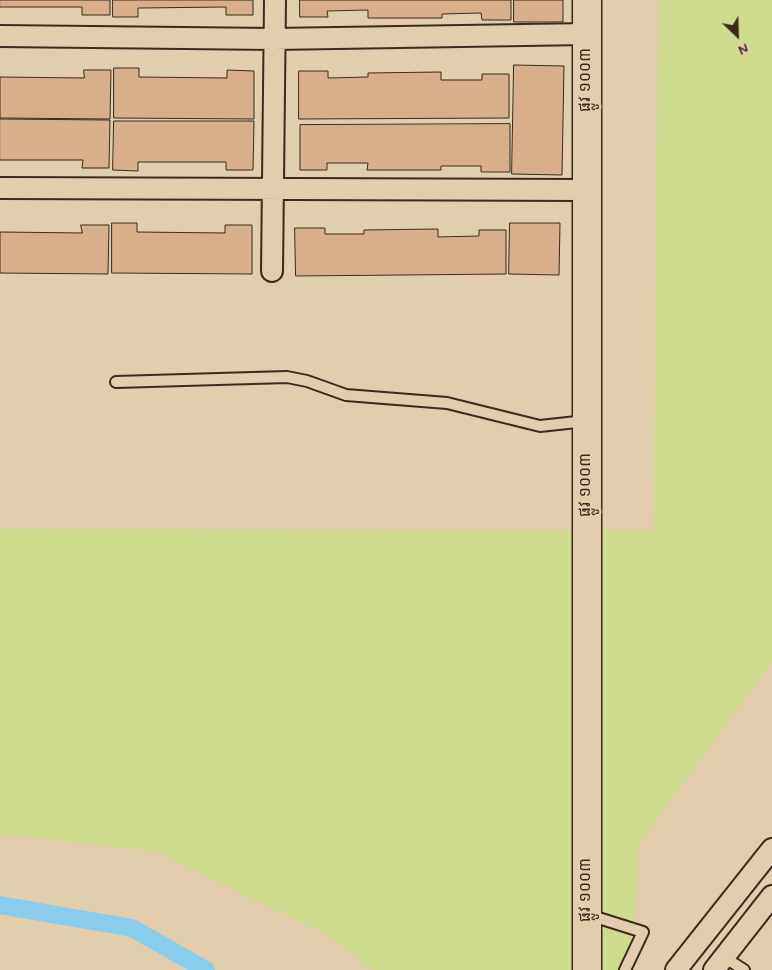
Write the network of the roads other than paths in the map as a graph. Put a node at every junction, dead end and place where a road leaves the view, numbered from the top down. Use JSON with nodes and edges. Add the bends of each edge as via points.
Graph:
{"nodes":[{"id":1,"x":275,"y":0,"type":"edge"},
{"id":2,"x":587,"y":0,"type":"edge"},
{"id":3,"x":587,"y":34,"type":"junction"},
{"id":4,"x":0,"y":36,"type":"edge"},
{"id":5,"x":274,"y":39,"type":"junction"},
{"id":6,"x":0,"y":188,"type":"edge"},
{"id":7,"x":273,"y":190,"type":"junction"},
{"id":8,"x":586,"y":190,"type":"junction"},
{"id":9,"x":272,"y":271,"type":"dead end"},
{"id":10,"x":116,"y":382,"type":"dead end"},
{"id":11,"x":587,"y":421,"type":"junction"},
{"id":12,"x":772,"y":849,"type":"edge"},
{"id":13,"x":772,"y":896,"type":"edge"},
{"id":14,"x":587,"y":914,"type":"junction"},
{"id":15,"x":718,"y":966,"type":"edge"},
{"id":16,"x":587,"y":970,"type":"edge"},
{"id":17,"x":625,"y":970,"type":"edge"},
{"id":18,"x":676,"y":970,"type":"edge"},
{"id":19,"x":744,"y":970,"type":"edge"}],
"edges":[{"from":1,"to":5,"type":"street"},
{"from":2,"to":3,"type":"main road","name":"ផ្លូវ ១០០៣"},
{"from":3,"to":5,"type":"street"},
{"from":3,"to":8,"type":"main road","name":"ផ្លូវ ១០០៣"},
{"from":4,"to":5,"type":"street"},
{"from":5,"to":7,"type":"street"},
{"from":6,"to":7,"type":"street"},
{"from":7,"to":8,"type":"street"},
{"from":7,"to":9,"type":"street"},
{"from":8,"to":11,"type":"main road","name":"ផ្លូវ ១០០៣"},
{"from":10,"to":11,"type":"lane","via":[[287,377],[346,395],[448,403],[540,426]]},
{"from":11,"to":14,"type":"main road","name":"ផ្លូវ ១០០៣"},
{"from":12,"to":18,"type":"street"},
{"from":13,"to":15,"type":"street"},
{"from":14,"to":16,"type":"main road","name":"ផ្លូវ ១០០៣"},
{"from":14,"to":17,"type":"lane","via":[[643,932]]},
{"from":15,"to":19,"type":"lane"}]}
